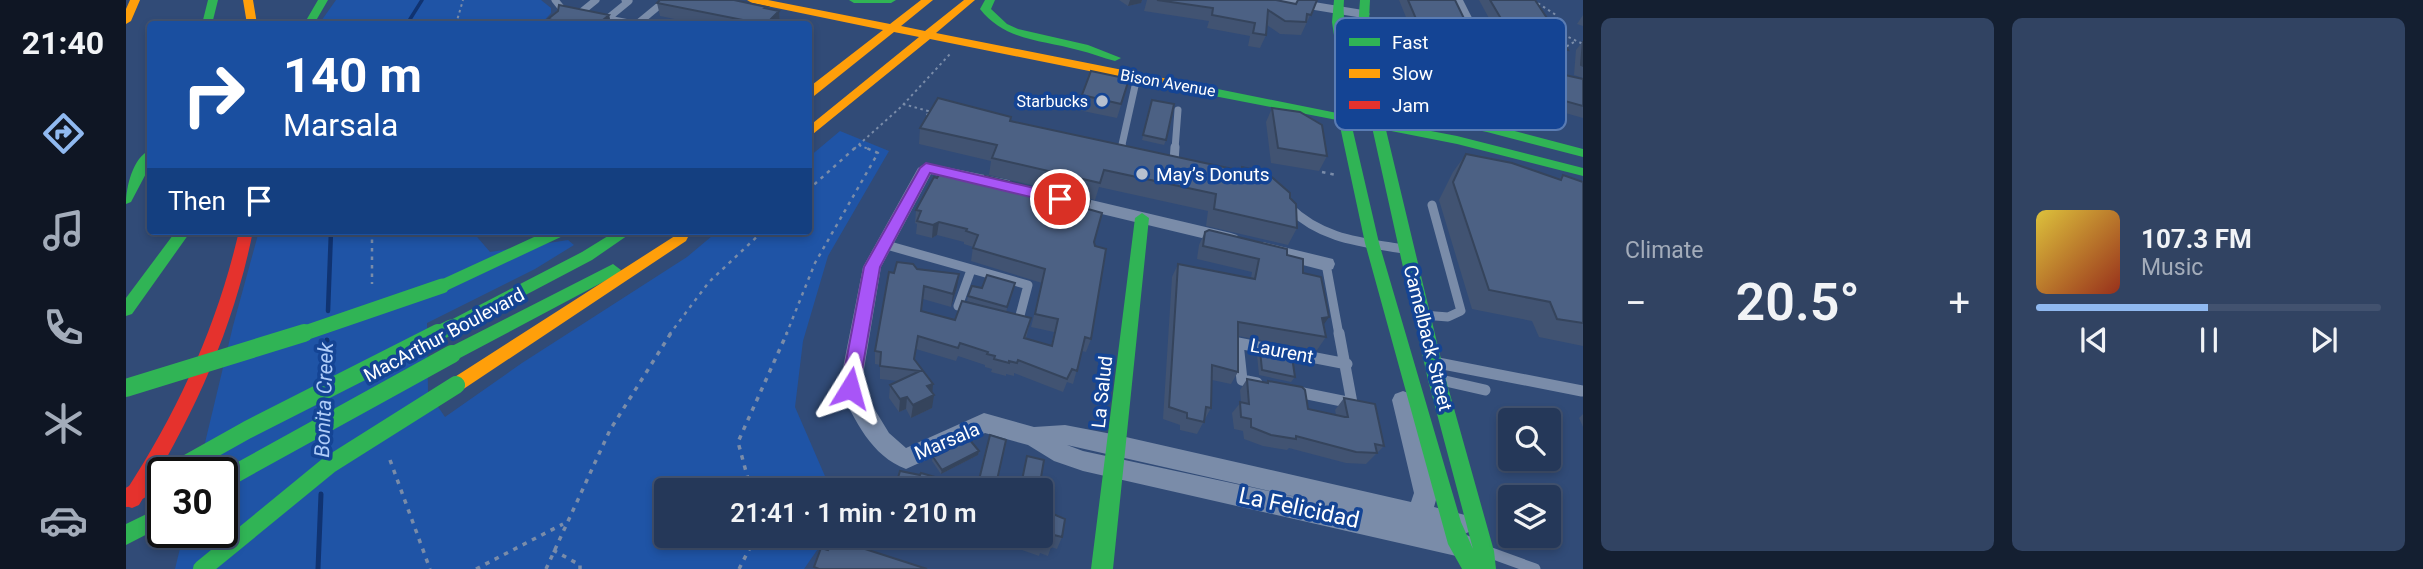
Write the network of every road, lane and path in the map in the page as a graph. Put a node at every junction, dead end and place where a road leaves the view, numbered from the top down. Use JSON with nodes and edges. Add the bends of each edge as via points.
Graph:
{"nodes":[{"id":1,"x":135,"y":0,"type":"edge"},
{"id":2,"x":213,"y":0,"type":"edge"},
{"id":3,"x":248,"y":0,"type":"edge"},
{"id":4,"x":463,"y":0,"type":"edge"},
{"id":5,"x":555,"y":0,"type":"edge"},
{"id":6,"x":596,"y":0,"type":"edge"},
{"id":7,"x":625,"y":0,"type":"edge"},
{"id":8,"x":666,"y":0,"type":"edge"},
{"id":9,"x":752,"y":0,"type":"edge"},
{"id":10,"x":827,"y":0,"type":"edge"},
{"id":11,"x":855,"y":0,"type":"edge"},
{"id":12,"x":891,"y":0,"type":"edge"},
{"id":13,"x":928,"y":0,"type":"edge"},
{"id":14,"x":970,"y":0,"type":"edge"},
{"id":15,"x":990,"y":0,"type":"edge"},
{"id":16,"x":1278,"y":0,"type":"edge"},
{"id":17,"x":1457,"y":0,"type":"edge"},
{"id":18,"x":1533,"y":0,"type":"edge"},
{"id":19,"x":323,"y":1,"type":"edge"},
{"id":20,"x":1338,"y":4,"type":"edge"},
{"id":21,"x":1364,"y":7,"type":"edge"},
{"id":22,"x":563,"y":10,"type":"junction"},
{"id":23,"x":580,"y":13,"type":"junction"},
{"id":24,"x":907,"y":17,"type":"junction"},
{"id":25,"x":1466,"y":18,"type":"edge"},
{"id":26,"x":1557,"y":18,"type":"edge"},
{"id":27,"x":607,"y":19,"type":"junction"},
{"id":28,"x":208,"y":21,"type":"edge"},
{"id":29,"x":251,"y":21,"type":"edge"},
{"id":30,"x":311,"y":21,"type":"edge"},
{"id":31,"x":457,"y":21,"type":"edge"},
{"id":32,"x":551,"y":21,"type":"edge"},
{"id":33,"x":619,"y":21,"type":"edge"},
{"id":34,"x":640,"y":21,"type":"edge"},
{"id":35,"x":126,"y":22,"type":"edge"},
{"id":36,"x":940,"y":25,"type":"junction"},
{"id":37,"x":893,"y":27,"type":"junction"},
{"id":38,"x":926,"y":35,"type":"junction"},
{"id":39,"x":1566,"y":36,"type":"edge"},
{"id":40,"x":1575,"y":41,"type":"junction"},
{"id":41,"x":1583,"y":44,"type":"edge"},
{"id":42,"x":1566,"y":47,"type":"edge"},
{"id":43,"x":951,"y":48,"type":"dead end"},
{"id":44,"x":1115,"y":58,"type":"junction"},
{"id":45,"x":1137,"y":77,"type":"junction"},
{"id":46,"x":1265,"y":85,"type":"dead end"},
{"id":47,"x":812,"y":92,"type":"edge"},
{"id":48,"x":1331,"y":97,"type":"dead end"},
{"id":49,"x":1335,"y":98,"type":"edge"},
{"id":50,"x":903,"y":104,"type":"junction"},
{"id":51,"x":1178,"y":110,"type":"dead end"},
{"id":52,"x":936,"y":116,"type":"edge"},
{"id":53,"x":1335,"y":116,"type":"edge"},
{"id":54,"x":1348,"y":130,"type":"edge"},
{"id":55,"x":1378,"y":130,"type":"edge"},
{"id":56,"x":1407,"y":130,"type":"edge"},
{"id":57,"x":1496,"y":130,"type":"edge"},
{"id":58,"x":812,"y":131,"type":"edge"},
{"id":59,"x":859,"y":145,"type":"junction"},
{"id":60,"x":1109,"y":148,"type":"edge"},
{"id":61,"x":1121,"y":150,"type":"junction"},
{"id":62,"x":1133,"y":153,"type":"edge"},
{"id":63,"x":1583,"y":153,"type":"edge"},
{"id":64,"x":1160,"y":159,"type":"edge"},
{"id":65,"x":147,"y":160,"type":"edge"},
{"id":66,"x":1174,"y":162,"type":"junction"},
{"id":67,"x":1187,"y":165,"type":"edge"},
{"id":68,"x":1583,"y":172,"type":"edge"},
{"id":69,"x":1322,"y":173,"type":"dead end"},
{"id":70,"x":1336,"y":175,"type":"dead end"},
{"id":71,"x":812,"y":186,"type":"edge"},
{"id":72,"x":1022,"y":190,"type":"edge"},
{"id":73,"x":1047,"y":196,"type":"edge"},
{"id":74,"x":126,"y":199,"type":"edge"},
{"id":75,"x":1284,"y":200,"type":"edge"},
{"id":76,"x":1433,"y":205,"type":"dead end"},
{"id":77,"x":1142,"y":218,"type":"junction"},
{"id":78,"x":181,"y":235,"type":"edge"},
{"id":79,"x":245,"y":235,"type":"edge"},
{"id":80,"x":551,"y":235,"type":"edge"},
{"id":81,"x":620,"y":235,"type":"edge"},
{"id":82,"x":683,"y":235,"type":"edge"},
{"id":83,"x":683,"y":235,"type":"edge"},
{"id":84,"x":759,"y":235,"type":"edge"},
{"id":85,"x":883,"y":243,"type":"junction"},
{"id":86,"x":1372,"y":243,"type":"junction"},
{"id":87,"x":1406,"y":250,"type":"junction"},
{"id":88,"x":1326,"y":264,"type":"joint"},
{"id":89,"x":971,"y":270,"type":"junction"},
{"id":90,"x":126,"y":310,"type":"edge"},
{"id":91,"x":1390,"y":310,"type":"junction"},
{"id":92,"x":982,"y":313,"type":"edge"},
{"id":93,"x":1421,"y":315,"type":"junction"},
{"id":94,"x":1006,"y":320,"type":"edge"},
{"id":95,"x":1402,"y":354,"type":"junction"},
{"id":96,"x":1433,"y":362,"type":"junction"},
{"id":97,"x":1347,"y":364,"type":"junction"},
{"id":98,"x":1437,"y":380,"type":"junction"},
{"id":99,"x":1266,"y":385,"type":"edge"},
{"id":100,"x":126,"y":388,"type":"edge"},
{"id":101,"x":1279,"y":388,"type":"edge"},
{"id":102,"x":1485,"y":390,"type":"dead end"},
{"id":103,"x":1582,"y":391,"type":"edge"},
{"id":104,"x":1116,"y":456,"type":"junction"},
{"id":105,"x":199,"y":457,"type":"edge"},
{"id":106,"x":238,"y":472,"type":"edge"},
{"id":107,"x":748,"y":478,"type":"edge"},
{"id":108,"x":147,"y":486,"type":"edge"},
{"id":109,"x":126,"y":498,"type":"edge"},
{"id":110,"x":126,"y":508,"type":"edge"},
{"id":111,"x":1420,"y":514,"type":"junction"},
{"id":112,"x":147,"y":523,"type":"edge"},
{"id":113,"x":565,"y":523,"type":"junction"},
{"id":114,"x":1454,"y":533,"type":"junction"},
{"id":115,"x":126,"y":535,"type":"edge"},
{"id":116,"x":750,"y":548,"type":"edge"},
{"id":117,"x":553,"y":550,"type":"junction"},
{"id":118,"x":1480,"y":554,"type":"edge"},
{"id":119,"x":202,"y":569,"type":"edge"},
{"id":120,"x":476,"y":569,"type":"edge"},
{"id":121,"x":546,"y":569,"type":"edge"},
{"id":122,"x":580,"y":569,"type":"edge"},
{"id":123,"x":739,"y":569,"type":"edge"},
{"id":124,"x":1102,"y":569,"type":"edge"},
{"id":125,"x":1535,"y":569,"type":"edge"}],
"edges":[{"from":1,"to":35,"type":"main road"},
{"from":2,"to":28,"type":"main road"},
{"from":3,"to":29,"type":"main road"},
{"from":4,"to":31,"type":"path"},
{"from":5,"to":22,"type":"lane"},
{"from":6,"to":23,"type":"lane"},
{"from":7,"to":27,"type":"lane","via":[[629,1]]},
{"from":8,"to":34,"type":"lane"},
{"from":9,"to":37,"type":"main road","name":"Bison Avenue"},
{"from":10,"to":24,"type":"main road","name":"Bison Avenue"},
{"from":11,"to":12,"type":"main road"},
{"from":13,"to":24,"type":"main road"},
{"from":14,"to":36,"type":"main road"},
{"from":15,"to":44,"type":"main road","via":[[985,9],[990,19],[1004,28]]},
{"from":16,"to":20,"type":"street"},
{"from":17,"to":25,"type":"street"},
{"from":18,"to":26,"type":"path"},
{"from":19,"to":30,"type":"main road"},
{"from":20,"to":21,"type":"street"},
{"from":22,"to":23,"type":"lane"},
{"from":22,"to":32,"type":"lane"},
{"from":23,"to":27,"type":"lane"},
{"from":24,"to":36,"type":"main road","name":"Bison Avenue"},
{"from":24,"to":37,"type":"main road"},
{"from":27,"to":33,"type":"lane"},
{"from":36,"to":38,"type":"main road"},
{"from":36,"to":44,"type":"main road","name":"Bison Avenue"},
{"from":37,"to":38,"type":"main road","name":"Bison Avenue"},
{"from":37,"to":47,"type":"main road"},
{"from":38,"to":45,"type":"main road","name":"Bison Avenue"},
{"from":38,"to":58,"type":"main road"},
{"from":39,"to":40,"type":"path"},
{"from":40,"to":41,"type":"path"},
{"from":40,"to":42,"type":"path"},
{"from":43,"to":50,"type":"path"},
{"from":44,"to":46,"type":"main road","name":"Bison Avenue"},
{"from":45,"to":53,"type":"main road","name":"Bison Avenue"},
{"from":45,"to":61,"type":"lane"},
{"from":48,"to":49,"type":"main road"},
{"from":50,"to":52,"type":"path"},
{"from":50,"to":59,"type":"path"},
{"from":51,"to":66,"type":"lane"},
{"from":54,"to":86,"type":"main road","name":"Camelback Street"},
{"from":55,"to":87,"type":"main road","name":"Camelback Street"},
{"from":56,"to":68,"type":"main road","name":"Bison Avenue"},
{"from":57,"to":63,"type":"main road"},
{"from":59,"to":71,"type":"path"},
{"from":59,"to":107,"type":"path","via":[[878,153],[815,263],[738,442]]},
{"from":60,"to":61,"type":"lane"},
{"from":61,"to":62,"type":"lane"},
{"from":64,"to":66,"type":"lane"},
{"from":65,"to":74,"type":"main road"},
{"from":66,"to":67,"type":"lane"},
{"from":69,"to":70,"type":"path"},
{"from":72,"to":85,"type":"street","name":"Marsala","via":[[926,168]]},
{"from":73,"to":77,"type":"street"},
{"from":75,"to":86,"type":"lane","via":[[1313,228]]},
{"from":76,"to":93,"type":"lane","via":[[1461,311],[1443,318]]},
{"from":77,"to":88,"type":"street","name":"Laurent"},
{"from":77,"to":104,"type":"main road","name":"La Salud"},
{"from":78,"to":90,"type":"main road"},
{"from":79,"to":110,"type":"main road","via":[[220,334],[165,451]]},
{"from":80,"to":100,"type":"main road","bridge":true,"via":[[442,286]]},
{"from":81,"to":105,"type":"main road","name":"MacArthur Boulevard","bridge":true},
{"from":82,"to":106,"type":"main road","name":"MacArthur Boulevard","bridge":true,"via":[[452,354]]},
{"from":83,"to":119,"type":"main road","bridge":true,"via":[[329,465]]},
{"from":84,"to":113,"type":"path","via":[[709,282],[661,346],[610,430]]},
{"from":85,"to":89,"type":"lane"},
{"from":85,"to":104,"type":"street","name":"Marsala","via":[[872,267],[850,388],[888,449],[906,459],[984,423],[1034,437],[1062,454]]},
{"from":86,"to":87,"type":"lane"},
{"from":86,"to":91,"type":"main road","name":"Camelback Street"},
{"from":87,"to":93,"type":"main road","name":"Camelback Street"},
{"from":88,"to":97,"type":"lane","name":"Laurent"},
{"from":89,"to":92,"type":"lane","via":[[958,306]]},
{"from":89,"to":94,"type":"lane","via":[[1028,285],[1018,323]]},
{"from":91,"to":93,"type":"street"},
{"from":91,"to":95,"type":"main road","name":"Camelback Street"},
{"from":93,"to":96,"type":"main road","name":"Camelback Street"},
{"from":95,"to":111,"type":"street","name":"Camelback Street","via":[[1396,375],[1426,493]]},
{"from":95,"to":114,"type":"main road","name":"Camelback Street"},
{"from":96,"to":98,"type":"main road","name":"Camelback Street"},
{"from":96,"to":103,"type":"lane"},
{"from":97,"to":99,"type":"lane","name":"Laurent","via":[[1238,343],[1242,380]]},
{"from":97,"to":101,"type":"lane","name":"Laurent","via":[[1353,403]]},
{"from":98,"to":102,"type":"lane"},
{"from":98,"to":118,"type":"main road","name":"Camelback Street"},
{"from":104,"to":111,"type":"street","name":"La Felicidad"},
{"from":104,"to":114,"type":"street","name":"La Felicidad"},
{"from":104,"to":124,"type":"main road","name":"La Salud"},
{"from":108,"to":109,"type":"main road","bridge":true},
{"from":111,"to":114,"type":"street","name":"La Felicidad"},
{"from":112,"to":115,"type":"main road"},
{"from":113,"to":117,"type":"path"},
{"from":113,"to":120,"type":"path"},
{"from":114,"to":118,"type":"street","name":"La Felicidad"},
{"from":116,"to":123,"type":"path"},
{"from":117,"to":121,"type":"path"},
{"from":117,"to":122,"type":"path"},
{"from":118,"to":125,"type":"lane"}]}
